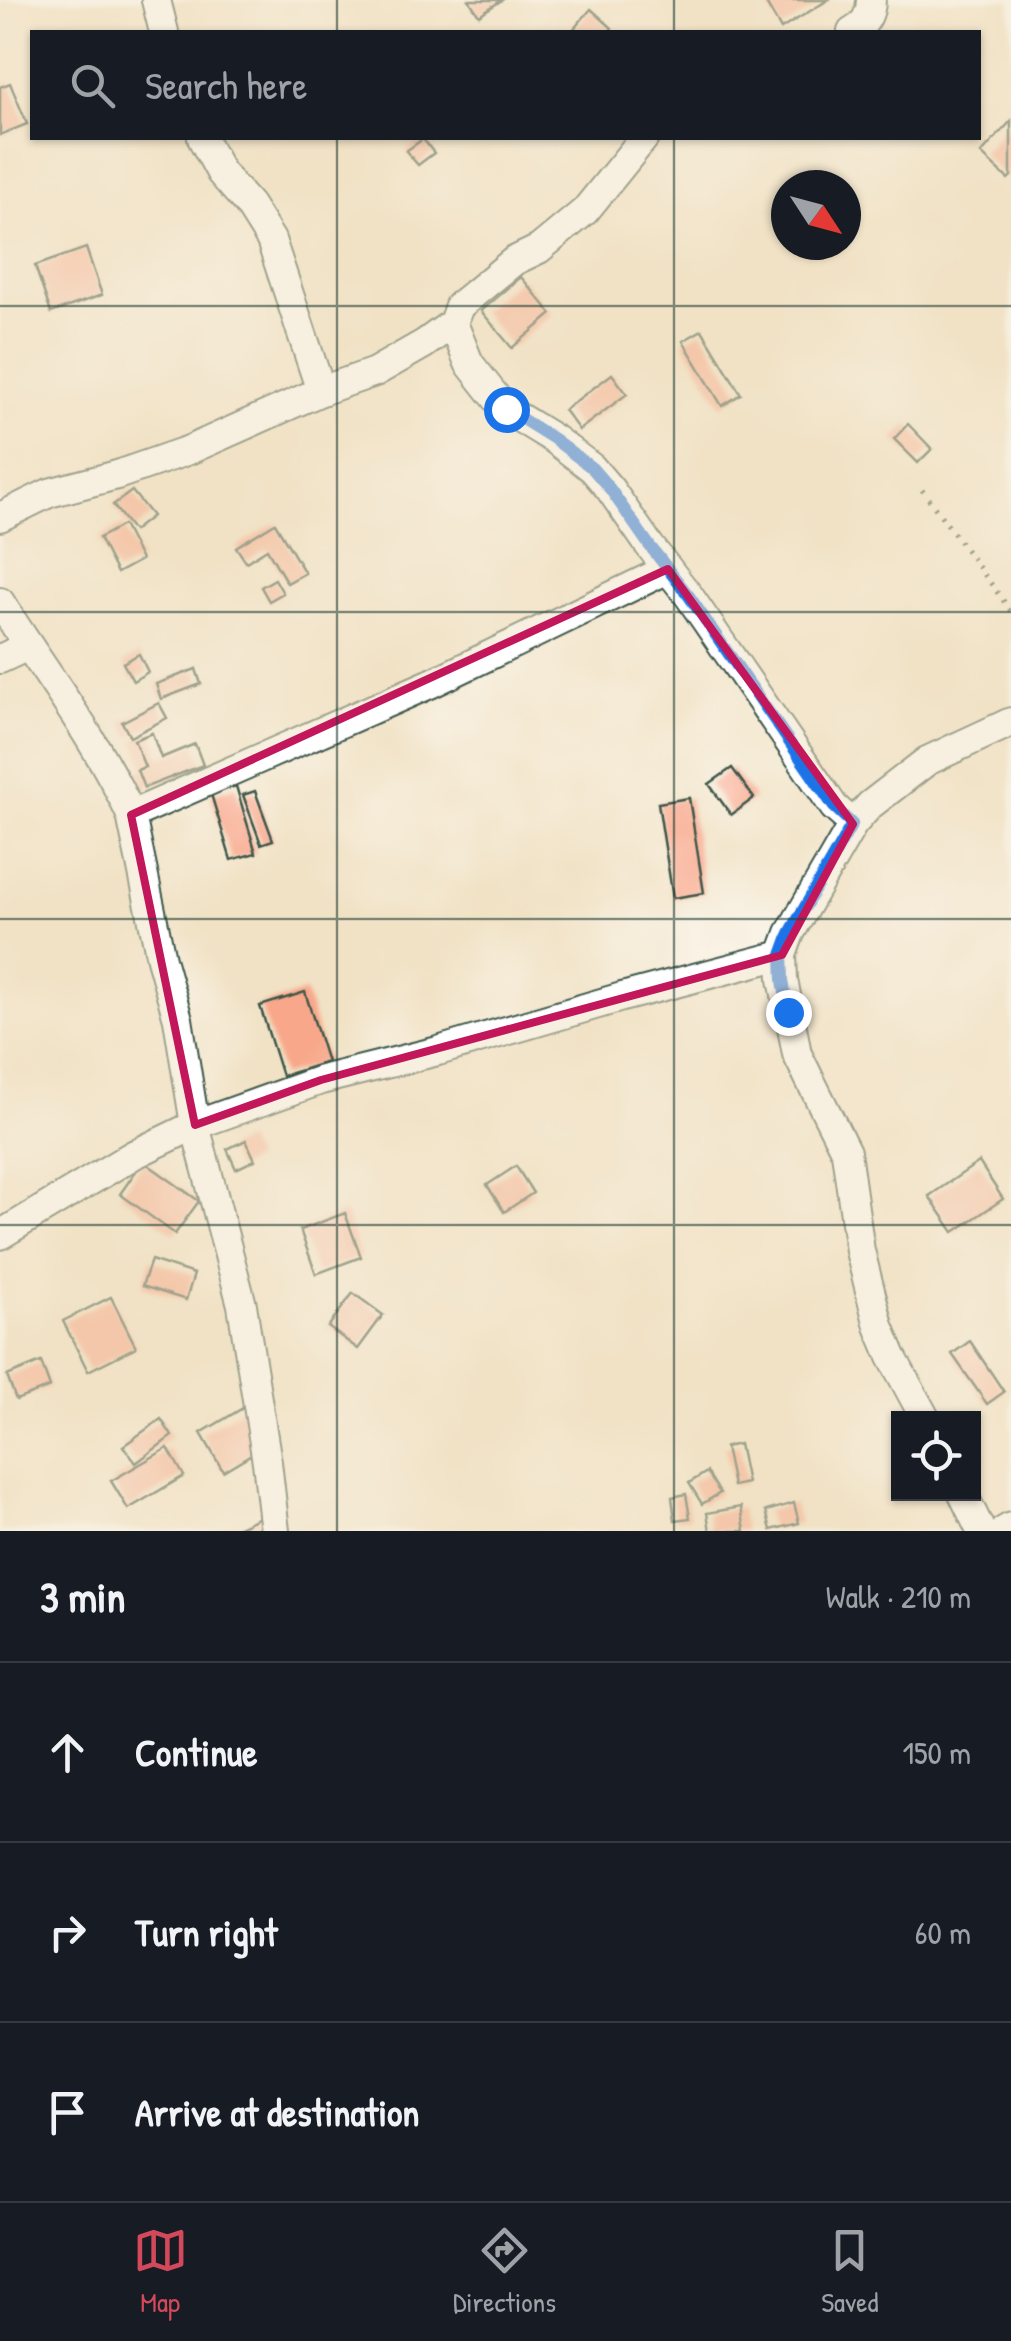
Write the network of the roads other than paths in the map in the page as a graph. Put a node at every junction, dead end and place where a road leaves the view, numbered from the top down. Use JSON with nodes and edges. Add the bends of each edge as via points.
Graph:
{"nodes":[{"id":1,"x":156,"y":0,"type":"edge"},
{"id":2,"x":871,"y":0,"type":"edge"},
{"id":3,"x":164,"y":30,"type":"edge"},
{"id":4,"x":856,"y":30,"type":"edge"},
{"id":5,"x":203,"y":140,"type":"edge"},
{"id":6,"x":642,"y":140,"type":"edge"},
{"id":7,"x":452,"y":323,"type":"junction"},
{"id":8,"x":320,"y":390,"type":"junction"},
{"id":9,"x":0,"y":517,"type":"edge"},
{"id":10,"x":668,"y":569,"type":"junction"},
{"id":11,"x":0,"y":602,"type":"edge"},
{"id":12,"x":28,"y":646,"type":"junction"},
{"id":13,"x":0,"y":659,"type":"edge"},
{"id":14,"x":1011,"y":722,"type":"edge"},
{"id":15,"x":131,"y":815,"type":"junction"},
{"id":16,"x":852,"y":824,"type":"junction"},
{"id":17,"x":782,"y":955,"type":"junction"},
{"id":18,"x":195,"y":1125,"type":"junction"},
{"id":19,"x":0,"y":1235,"type":"edge"},
{"id":20,"x":921,"y":1411,"type":"edge"},
{"id":21,"x":966,"y":1501,"type":"edge"},
{"id":22,"x":1011,"y":1527,"type":"edge"},
{"id":23,"x":275,"y":1531,"type":"edge"},
{"id":24,"x":981,"y":1531,"type":"edge"},
{"id":25,"x":1004,"y":1531,"type":"edge"}],
"edges":[{"from":1,"to":3,"type":"street"},
{"from":2,"to":4,"type":"street"},
{"from":5,"to":8,"type":"street","via":[[272,240]]},
{"from":6,"to":7,"type":"street","via":[[585,211],[459,306]]},
{"from":7,"to":8,"type":"street","via":[[375,372]]},
{"from":7,"to":10,"type":"street","via":[[469,364],[506,409],[592,468]]},
{"from":8,"to":9,"type":"street","via":[[189,450],[49,493]]},
{"from":10,"to":15,"type":"street"},
{"from":10,"to":16,"type":"street"},
{"from":11,"to":12,"type":"street"},
{"from":12,"to":13,"type":"street"},
{"from":12,"to":15,"type":"street"},
{"from":14,"to":16,"type":"street","via":[[927,760]]},
{"from":15,"to":18,"type":"street"},
{"from":16,"to":17,"type":"street"},
{"from":17,"to":18,"type":"street","via":[[321,1080]]},
{"from":17,"to":20,"type":"street","via":[[797,1054],[846,1152],[879,1326]]},
{"from":18,"to":19,"type":"street"},
{"from":18,"to":23,"type":"street","via":[[242,1305]]},
{"from":21,"to":24,"type":"street"},
{"from":22,"to":25,"type":"street"}]}
